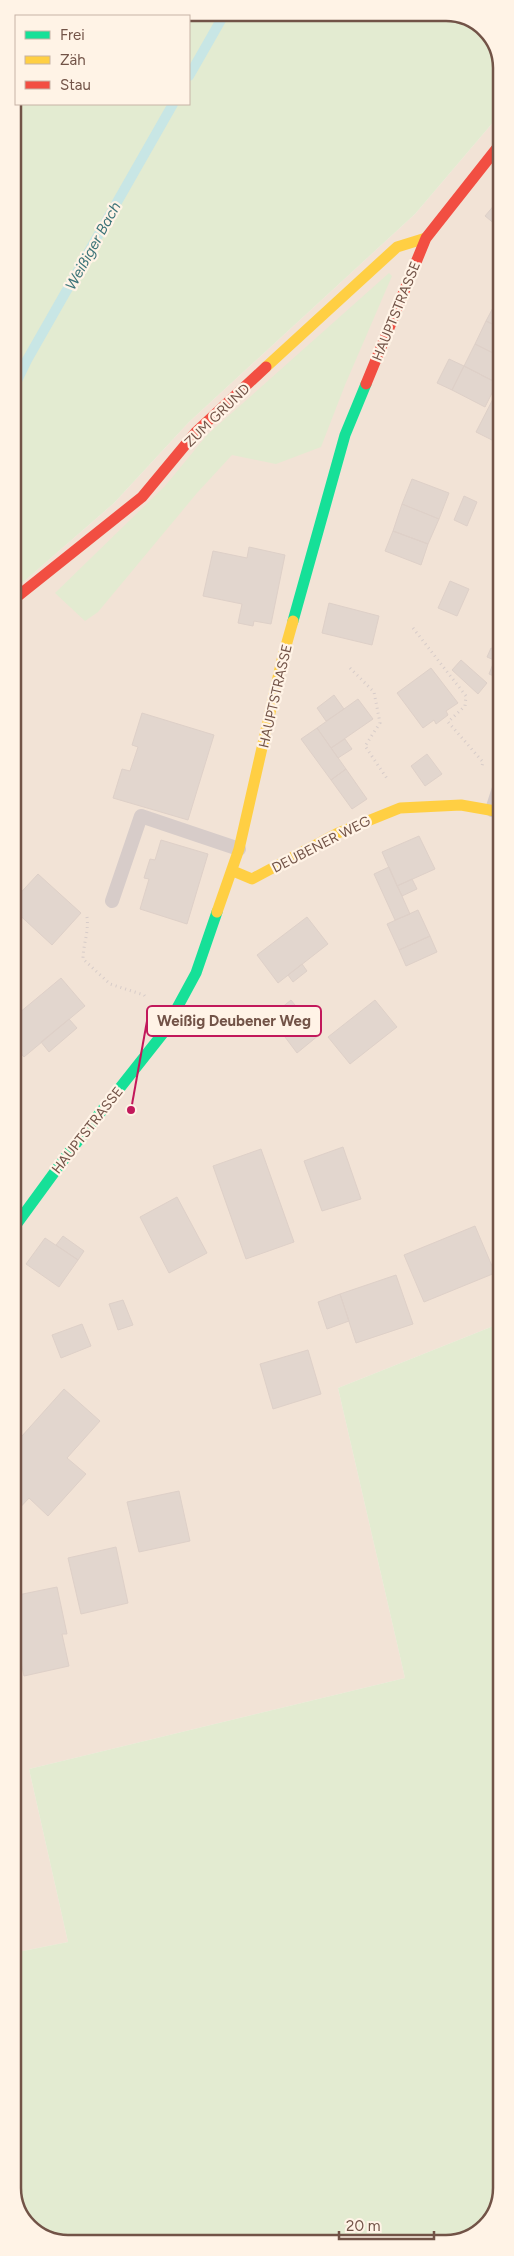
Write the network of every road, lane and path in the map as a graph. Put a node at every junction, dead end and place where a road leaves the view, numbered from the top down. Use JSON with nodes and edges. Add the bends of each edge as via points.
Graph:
{"nodes":[{"id":1,"x":493,"y":153,"type":"edge"},
{"id":2,"x":426,"y":238,"type":"junction"},
{"id":3,"x":21,"y":594,"type":"edge"},
{"id":4,"x":414,"y":628,"type":"dead end"},
{"id":5,"x":350,"y":668,"type":"dead end"},
{"id":6,"x":482,"y":771,"type":"dead end"},
{"id":7,"x":391,"y":785,"type":"dead end"},
{"id":8,"x":493,"y":810,"type":"edge"},
{"id":9,"x":239,"y":849,"type":"junction"},
{"id":10,"x":233,"y":871,"type":"junction"},
{"id":11,"x":112,"y":901,"type":"dead end"},
{"id":12,"x":87,"y":917,"type":"dead end"},
{"id":13,"x":148,"y":1000,"type":"dead end"},
{"id":14,"x":21,"y":1218,"type":"edge"}],
"edges":[{"from":1,"to":2,"type":"street","name":"HAUPTSTRASSE"},
{"from":2,"to":3,"type":"street","name":"ZUM GRUND","via":[[398,247],[196,432],[142,497]]},
{"from":2,"to":9,"type":"street","name":"HAUPTSTRASSE","via":[[345,435],[282,660]]},
{"from":4,"to":6,"type":"path","via":[[466,696],[465,706],[448,722],[483,762]]},
{"from":5,"to":7,"type":"path","via":[[374,692],[380,723],[365,746]]},
{"from":8,"to":10,"type":"street","name":"DEUBENER WEG","via":[[461,805],[400,808],[346,829],[252,879]]},
{"from":9,"to":10,"type":"street","name":"HAUPTSTRASSE"},
{"from":9,"to":11,"type":"lane","via":[[141,816]]},
{"from":10,"to":14,"type":"street","name":"HAUPTSTRASSE","via":[[196,972],[164,1032]]},
{"from":12,"to":13,"type":"path","via":[[89,927],[83,959],[110,984],[144,995]]}]}
